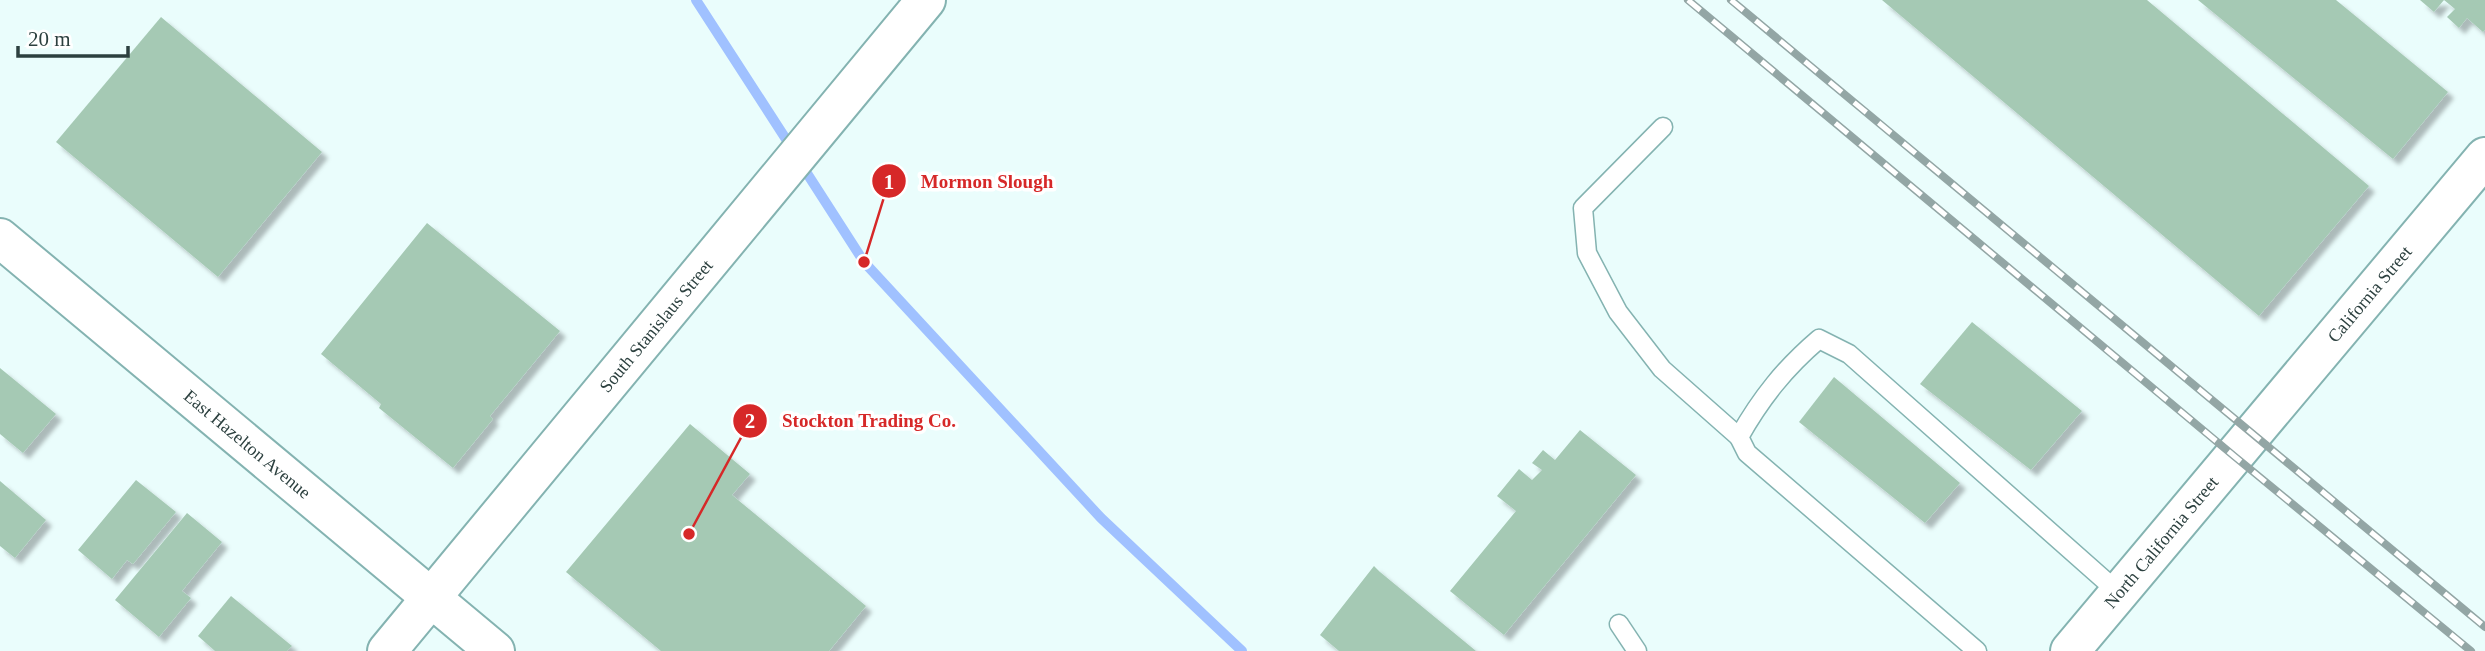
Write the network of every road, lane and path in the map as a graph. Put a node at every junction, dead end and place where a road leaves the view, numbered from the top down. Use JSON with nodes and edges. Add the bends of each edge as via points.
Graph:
{"nodes":[{"id":1,"x":926,"y":0,"type":"edge"},
{"id":2,"x":1663,"y":127,"type":"dead end"},
{"id":3,"x":2485,"y":157,"type":"edge"},
{"id":4,"x":0,"y":238,"type":"edge"},
{"id":5,"x":2253,"y":433,"type":"joint"},
{"id":6,"x":1739,"y":437,"type":"junction"},
{"id":7,"x":2119,"y":593,"type":"junction"},
{"id":8,"x":432,"y":598,"type":"junction"},
{"id":9,"x":1619,"y":624,"type":"dead end"},
{"id":10,"x":387,"y":651,"type":"edge"},
{"id":11,"x":495,"y":651,"type":"edge"},
{"id":12,"x":1637,"y":651,"type":"edge"},
{"id":13,"x":1977,"y":651,"type":"edge"},
{"id":14,"x":2070,"y":651,"type":"edge"}],
"edges":[{"from":1,"to":8,"type":"street","name":"South Stanislaus Street"},
{"from":2,"to":6,"type":"lane","via":[[1583,208],[1587,253],[1618,312],[1662,369]]},
{"from":3,"to":5,"type":"street","name":"California Street"},
{"from":4,"to":8,"type":"street","name":"East Hazelton Avenue"},
{"from":5,"to":7,"type":"street","name":"North California Street"},
{"from":6,"to":7,"type":"lane","via":[[1759,401],[1819,339],[1849,354]]},
{"from":6,"to":13,"type":"lane","via":[[1746,453]]},
{"from":7,"to":14,"type":"street","name":"North California Street"},
{"from":8,"to":10,"type":"street","name":"South Stanislaus Street"},
{"from":8,"to":11,"type":"street","name":"East Hazelton Avenue"},
{"from":9,"to":12,"type":"lane"}]}
